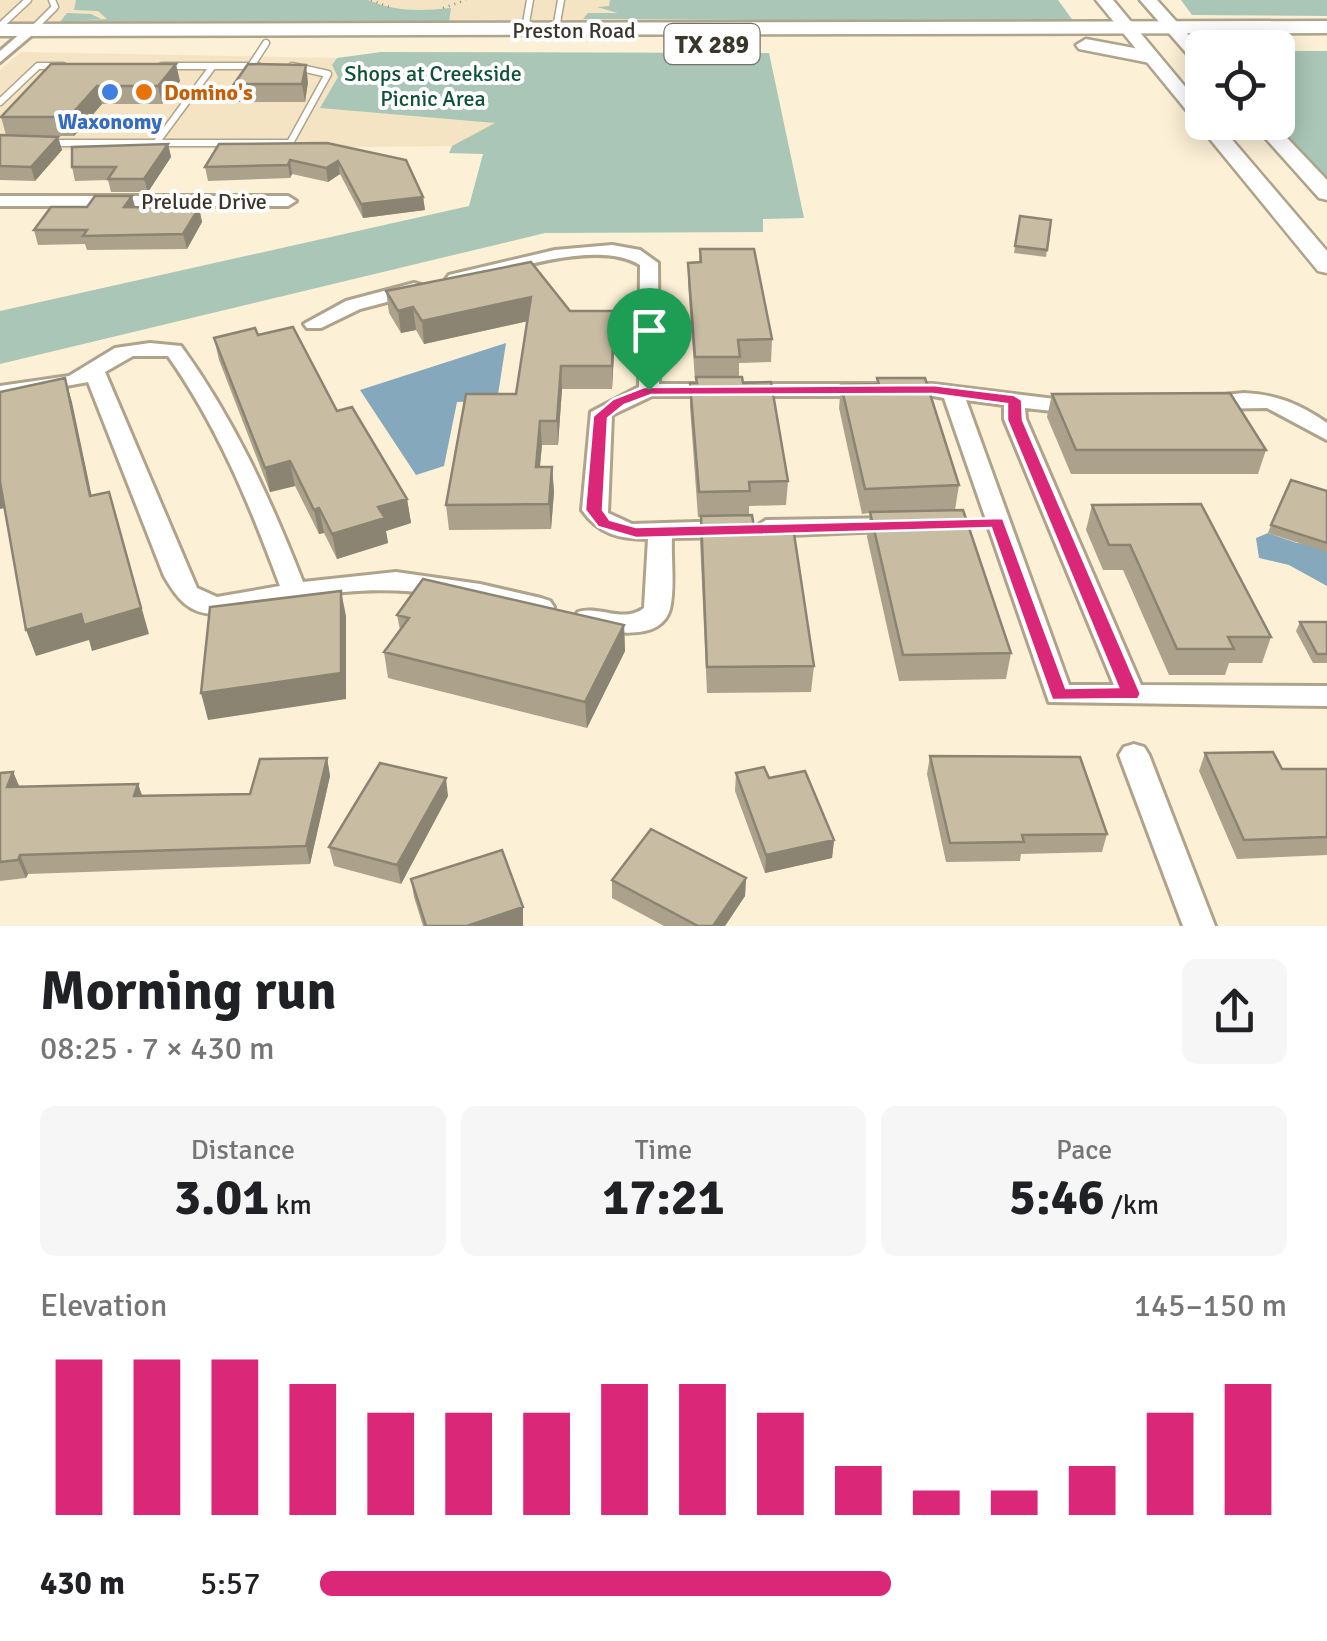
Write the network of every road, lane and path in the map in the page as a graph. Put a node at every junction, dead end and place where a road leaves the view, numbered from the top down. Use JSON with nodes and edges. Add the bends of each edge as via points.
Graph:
{"nodes":[{"id":1,"x":28,"y":0,"type":"edge"},
{"id":2,"x":52,"y":0,"type":"edge"},
{"id":3,"x":530,"y":0,"type":"edge"},
{"id":4,"x":562,"y":0,"type":"edge"},
{"id":5,"x":1088,"y":0,"type":"edge"},
{"id":6,"x":1104,"y":0,"type":"edge"},
{"id":7,"x":1153,"y":6,"type":"edge"},
{"id":8,"x":1327,"y":27,"type":"edge"},
{"id":9,"x":1227,"y":30,"type":"edge"},
{"id":10,"x":1295,"y":32,"type":"edge"},
{"id":11,"x":10,"y":34,"type":"edge"},
{"id":12,"x":1088,"y":36,"type":"junction"},
{"id":13,"x":540,"y":37,"type":"junction"},
{"id":14,"x":1185,"y":41,"type":"edge"},
{"id":15,"x":1295,"y":41,"type":"edge"},
{"id":16,"x":266,"y":43,"type":"junction"},
{"id":17,"x":1137,"y":43,"type":"junction"},
{"id":18,"x":1327,"y":43,"type":"edge"},
{"id":19,"x":1185,"y":44,"type":"edge"},
{"id":20,"x":0,"y":58,"type":"edge"},
{"id":21,"x":77,"y":66,"type":"edge"},
{"id":22,"x":154,"y":66,"type":"edge"},
{"id":23,"x":212,"y":66,"type":"junction"},
{"id":24,"x":251,"y":66,"type":"junction"},
{"id":25,"x":267,"y":66,"type":"edge"},
{"id":26,"x":284,"y":66,"type":"edge"},
{"id":27,"x":0,"y":91,"type":"edge"},
{"id":28,"x":12,"y":91,"type":"junction"},
{"id":29,"x":1185,"y":99,"type":"edge"},
{"id":30,"x":0,"y":102,"type":"edge"},
{"id":31,"x":1220,"y":140,"type":"edge"},
{"id":32,"x":1278,"y":140,"type":"edge"},
{"id":33,"x":39,"y":143,"type":"edge"},
{"id":34,"x":156,"y":143,"type":"junction"},
{"id":35,"x":1327,"y":193,"type":"edge"},
{"id":36,"x":0,"y":201,"type":"edge"},
{"id":37,"x":288,"y":201,"type":"dead end"},
{"id":38,"x":1327,"y":266,"type":"edge"},
{"id":39,"x":314,"y":324,"type":"dead end"},
{"id":40,"x":94,"y":371,"type":"junction"},
{"id":41,"x":649,"y":390,"type":"junction"},
{"id":42,"x":952,"y":391,"type":"junction"},
{"id":43,"x":0,"y":392,"type":"edge"},
{"id":44,"x":1014,"y":400,"type":"junction"},
{"id":45,"x":1188,"y":406,"type":"edge"},
{"id":46,"x":1106,"y":408,"type":"edge"},
{"id":47,"x":1327,"y":433,"type":"edge"},
{"id":48,"x":918,"y":524,"type":"edge"},
{"id":49,"x":660,"y":532,"type":"junction"},
{"id":50,"x":294,"y":591,"type":"junction"},
{"id":51,"x":1131,"y":694,"type":"junction"},
{"id":52,"x":1327,"y":696,"type":"edge"},
{"id":53,"x":1134,"y":755,"type":"dead end"},
{"id":54,"x":1198,"y":926,"type":"edge"}],
"edges":[{"from":1,"to":11,"type":"lane"},
{"from":2,"to":11,"type":"lane","via":[[50,14]]},
{"from":3,"to":13,"type":"lane","via":[[526,23]]},
{"from":4,"to":13,"type":"lane","via":[[557,23]]},
{"from":5,"to":12,"type":"main road","via":[[1095,11]]},
{"from":6,"to":17,"type":"main road"},
{"from":7,"to":9,"type":"main road"},
{"from":7,"to":14,"type":"main road"},
{"from":8,"to":10,"type":"main road","name":"Preston Road","number":"TX 289"},
{"from":11,"to":13,"type":"main road","name":"Preston Road","number":"TX 289"},
{"from":11,"to":16,"type":"main road","name":"Preston Road","number":"TX 289"},
{"from":11,"to":20,"type":"street"},
{"from":12,"to":13,"type":"main road","name":"Preston Road","number":"TX 289"},
{"from":12,"to":17,"type":"main road"},
{"from":12,"to":17,"type":"main road","name":"Preston Road","number":"TX 289"},
{"from":13,"to":16,"type":"main road","name":"Preston Road","number":"TX 289"},
{"from":15,"to":18,"type":"main road","name":"Preston Road","number":"TX 289"},
{"from":16,"to":24,"type":"lane"},
{"from":17,"to":19,"type":"main road","name":"Preston Road","number":"TX 289"},
{"from":17,"to":29,"type":"main road"},
{"from":21,"to":28,"type":"lane","via":[[38,66]]},
{"from":22,"to":23,"type":"lane"},
{"from":23,"to":24,"type":"lane"},
{"from":23,"to":34,"type":"lane"},
{"from":24,"to":25,"type":"lane"},
{"from":26,"to":34,"type":"lane","via":[[328,74],[290,143]]},
{"from":27,"to":28,"type":"lane"},
{"from":28,"to":30,"type":"lane"},
{"from":31,"to":38,"type":"main road"},
{"from":32,"to":35,"type":"main road"},
{"from":33,"to":34,"type":"lane"},
{"from":36,"to":37,"type":"street","name":"Prelude Drive"},
{"from":39,"to":41,"type":"street","via":[[353,306],[538,257],[635,253],[649,263]]},
{"from":40,"to":43,"type":"street","via":[[74,381]]},
{"from":40,"to":50,"type":"street","via":[[187,594],[218,606]]},
{"from":40,"to":50,"type":"street","via":[[114,353],[174,350],[202,386],[259,497]]},
{"from":41,"to":42,"type":"street"},
{"from":41,"to":49,"type":"street","via":[[602,412],[594,510],[604,524],[621,530]]},
{"from":42,"to":44,"type":"street"},
{"from":42,"to":51,"type":"street","via":[[987,522],[1059,695]]},
{"from":44,"to":46,"type":"street"},
{"from":44,"to":51,"type":"street","via":[[1015,420]]},
{"from":45,"to":47,"type":"street","via":[[1271,401]]},
{"from":48,"to":49,"type":"street"},
{"from":49,"to":50,"type":"street","via":[[654,615],[620,624],[396,580]]},
{"from":51,"to":52,"type":"street"},
{"from":53,"to":54,"type":"street"}]}
